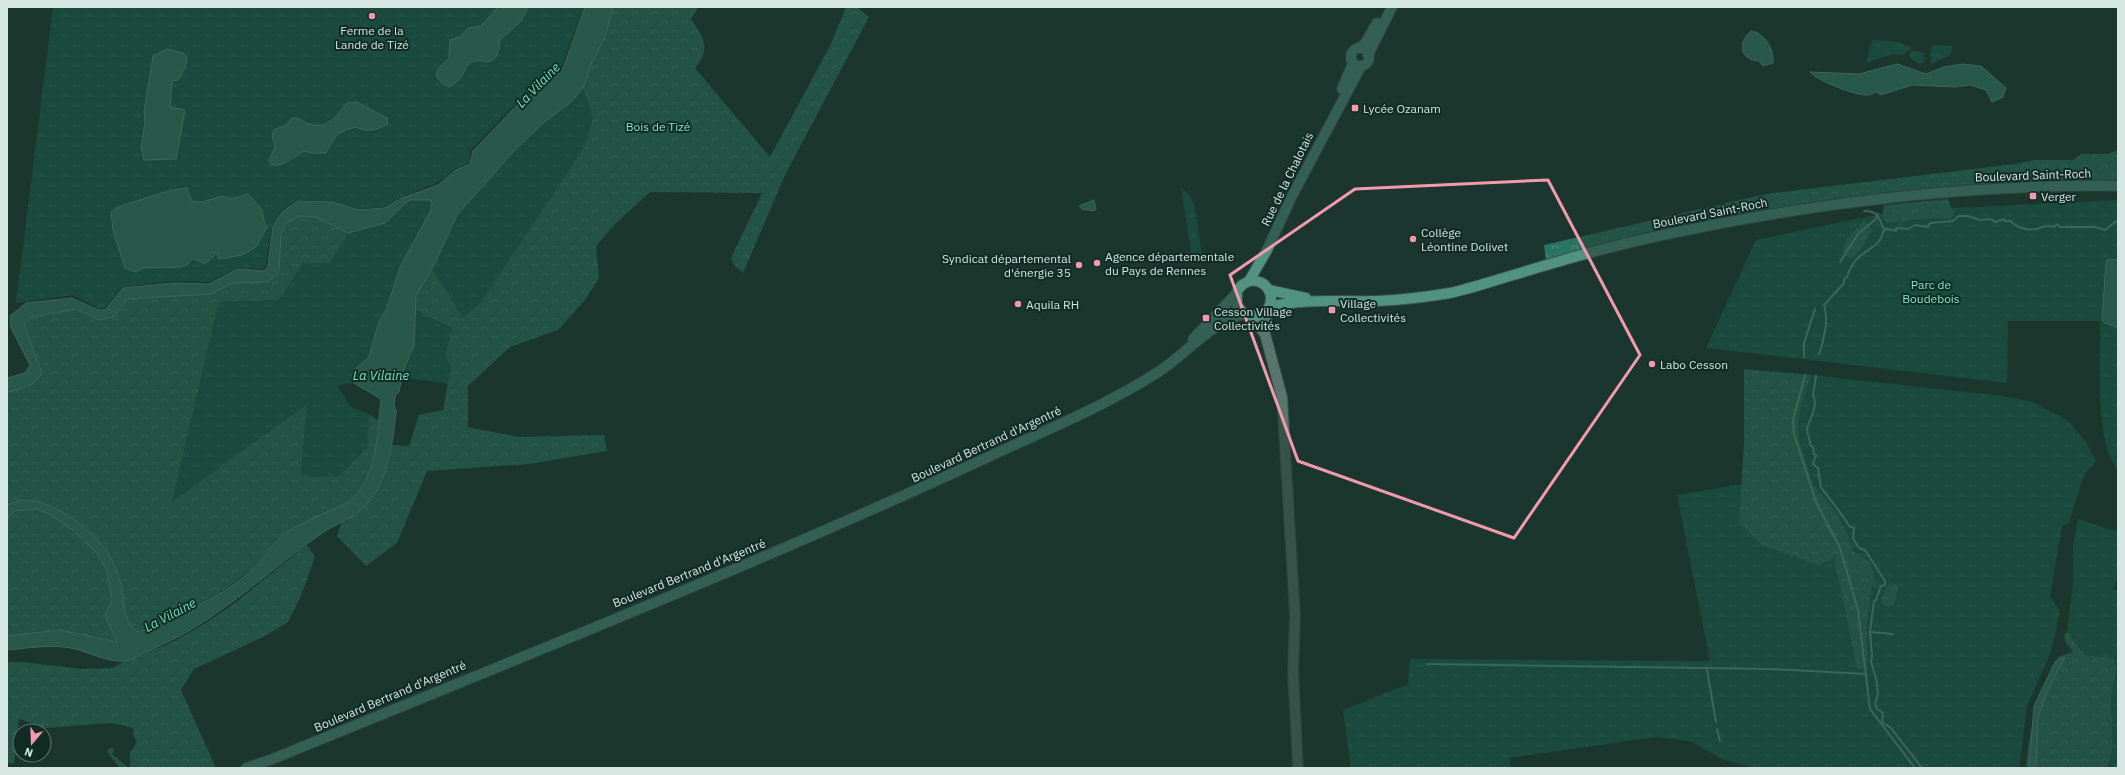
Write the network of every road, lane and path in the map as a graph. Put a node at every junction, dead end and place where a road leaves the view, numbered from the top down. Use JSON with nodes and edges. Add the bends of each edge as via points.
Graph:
{"nodes":[{"id":1,"x":1386,"y":7,"type":"edge"},
{"id":2,"x":1392,"y":7,"type":"edge"},
{"id":3,"x":1360,"y":48,"type":"junction"},
{"id":4,"x":1368,"y":54,"type":"junction"},
{"id":5,"x":1357,"y":65,"type":"junction"},
{"id":6,"x":2118,"y":186,"type":"edge"},
{"id":7,"x":1267,"y":250,"type":"junction"},
{"id":8,"x":1250,"y":281,"type":"junction"},
{"id":9,"x":1267,"y":287,"type":"junction"},
{"id":10,"x":1236,"y":294,"type":"junction"},
{"id":11,"x":1314,"y":300,"type":"junction"},
{"id":12,"x":1268,"y":309,"type":"junction"},
{"id":13,"x":1247,"y":315,"type":"junction"},
{"id":14,"x":1265,"y":334,"type":"junction"},
{"id":15,"x":1136,"y":386,"type":"junction"},
{"id":16,"x":246,"y":768,"type":"edge"},
{"id":17,"x":1298,"y":768,"type":"edge"}],
"edges":[{"from":1,"to":3,"type":"main road"},
{"from":2,"to":4,"type":"main road"},
{"from":3,"to":4,"type":"main road"},
{"from":3,"to":5,"type":"main road","via":[[1351,54]]},
{"from":4,"to":5,"type":"main road","via":[[1368,61]]},
{"from":5,"to":7,"type":"main road","name":"Rue de la Chalotais"},
{"from":6,"to":11,"type":"main road","name":"Boulevard Saint-Roch","via":[[1988,190],[1835,204],[1774,213],[1653,237],[1453,292],[1377,301]]},
{"from":7,"to":8,"type":"main road"},
{"from":7,"to":9,"type":"main road","via":[[1263,272]]},
{"from":8,"to":9,"type":"main road","via":[[1257,281]]},
{"from":8,"to":10,"type":"main road","via":[[1242,285]]},
{"from":9,"to":11,"type":"main road","name":"Boulevard Saint-Roch"},
{"from":9,"to":12,"type":"main road","via":[[1271,298]]},
{"from":10,"to":13,"type":"main road","via":[[1237,305]]},
{"from":10,"to":15,"type":"main road","via":[[1176,355]]},
{"from":11,"to":12,"type":"main road","name":"Boulevard Saint-Roch"},
{"from":12,"to":13,"type":"main road","via":[[1260,315]]},
{"from":12,"to":14,"type":"street"},
{"from":13,"to":14,"type":"street"},
{"from":13,"to":15,"type":"main road","via":[[1217,326],[1170,365]]},
{"from":14,"to":17,"type":"street","via":[[1282,398],[1295,616],[1293,671]]},
{"from":15,"to":16,"type":"main road","name":"Boulevard Bertrand d'Argentré","via":[[867,513]]}]}
